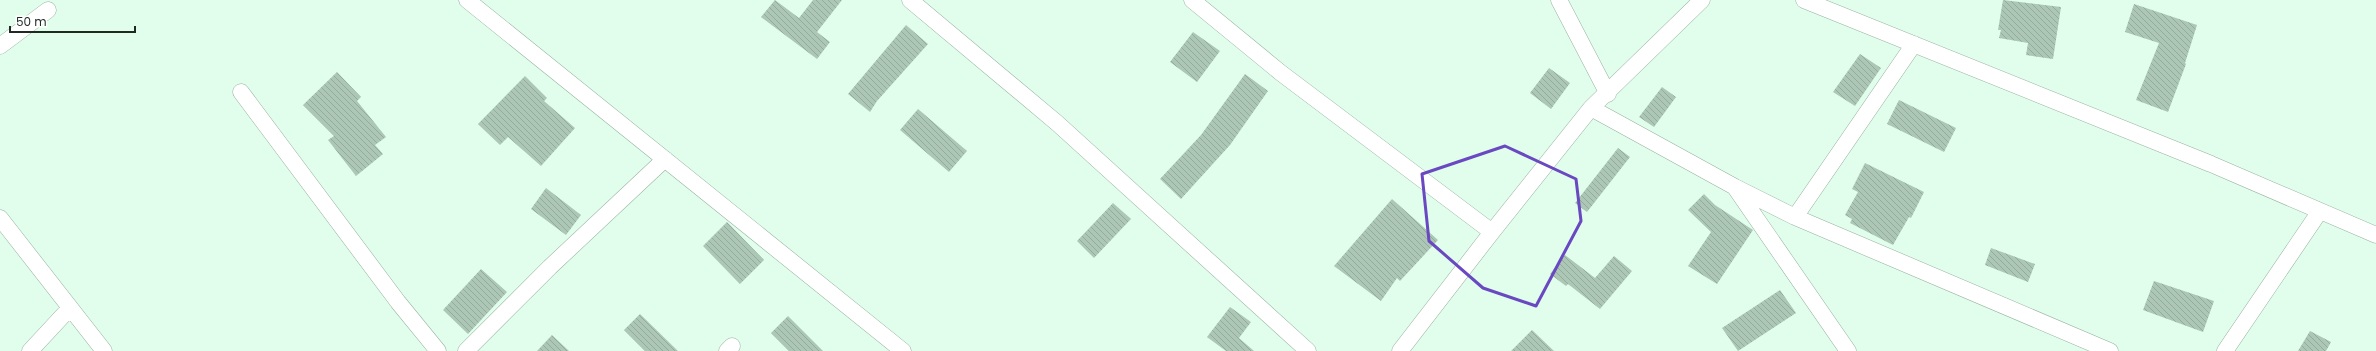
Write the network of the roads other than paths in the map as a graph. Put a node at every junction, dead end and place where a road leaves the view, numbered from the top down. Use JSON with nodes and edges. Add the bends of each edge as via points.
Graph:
{"nodes":[{"id":1,"x":467,"y":0,"type":"edge"},
{"id":2,"x":910,"y":0,"type":"edge"},
{"id":3,"x":1192,"y":0,"type":"edge"},
{"id":4,"x":1559,"y":0,"type":"edge"},
{"id":5,"x":1702,"y":0,"type":"edge"},
{"id":6,"x":1804,"y":0,"type":"edge"},
{"id":7,"x":48,"y":10,"type":"dead end"},
{"id":8,"x":1914,"y":44,"type":"junction"},
{"id":9,"x":0,"y":46,"type":"edge"},
{"id":10,"x":241,"y":92,"type":"dead end"},
{"id":11,"x":1608,"y":94,"type":"junction"},
{"id":12,"x":1591,"y":108,"type":"junction"},
{"id":13,"x":665,"y":159,"type":"junction"},
{"id":14,"x":1735,"y":187,"type":"junction"},
{"id":15,"x":2320,"y":211,"type":"junction"},
{"id":16,"x":1795,"y":217,"type":"junction"},
{"id":17,"x":0,"y":218,"type":"edge"},
{"id":18,"x":1492,"y":232,"type":"junction"},
{"id":19,"x":2376,"y":235,"type":"edge"},
{"id":20,"x":69,"y":309,"type":"junction"},
{"id":21,"x":30,"y":351,"type":"edge"},
{"id":22,"x":104,"y":351,"type":"edge"},
{"id":23,"x":438,"y":351,"type":"edge"},
{"id":24,"x":466,"y":351,"type":"edge"},
{"id":25,"x":903,"y":351,"type":"edge"},
{"id":26,"x":1308,"y":351,"type":"edge"},
{"id":27,"x":1400,"y":351,"type":"edge"},
{"id":28,"x":1848,"y":351,"type":"edge"},
{"id":29,"x":2110,"y":351,"type":"edge"},
{"id":30,"x":2225,"y":351,"type":"edge"}],
"edges":[{"from":1,"to":13,"type":"street"},
{"from":2,"to":26,"type":"street","via":[[1057,123]]},
{"from":3,"to":18,"type":"street","via":[[1281,73]]},
{"from":4,"to":11,"type":"street"},
{"from":5,"to":11,"type":"street"},
{"from":6,"to":8,"type":"street"},
{"from":7,"to":9,"type":"street"},
{"from":8,"to":15,"type":"street","via":[[2211,164]]},
{"from":8,"to":16,"type":"street"},
{"from":10,"to":23,"type":"street","via":[[398,302]]},
{"from":11,"to":12,"type":"street"},
{"from":12,"to":14,"type":"street"},
{"from":12,"to":18,"type":"street"},
{"from":13,"to":24,"type":"street","via":[[550,267]]},
{"from":13,"to":25,"type":"street"},
{"from":14,"to":16,"type":"street"},
{"from":14,"to":28,"type":"street"},
{"from":15,"to":19,"type":"street"},
{"from":15,"to":30,"type":"street"},
{"from":16,"to":29,"type":"street"},
{"from":17,"to":20,"type":"street"},
{"from":18,"to":27,"type":"street"},
{"from":20,"to":21,"type":"street"},
{"from":20,"to":22,"type":"street"}]}
